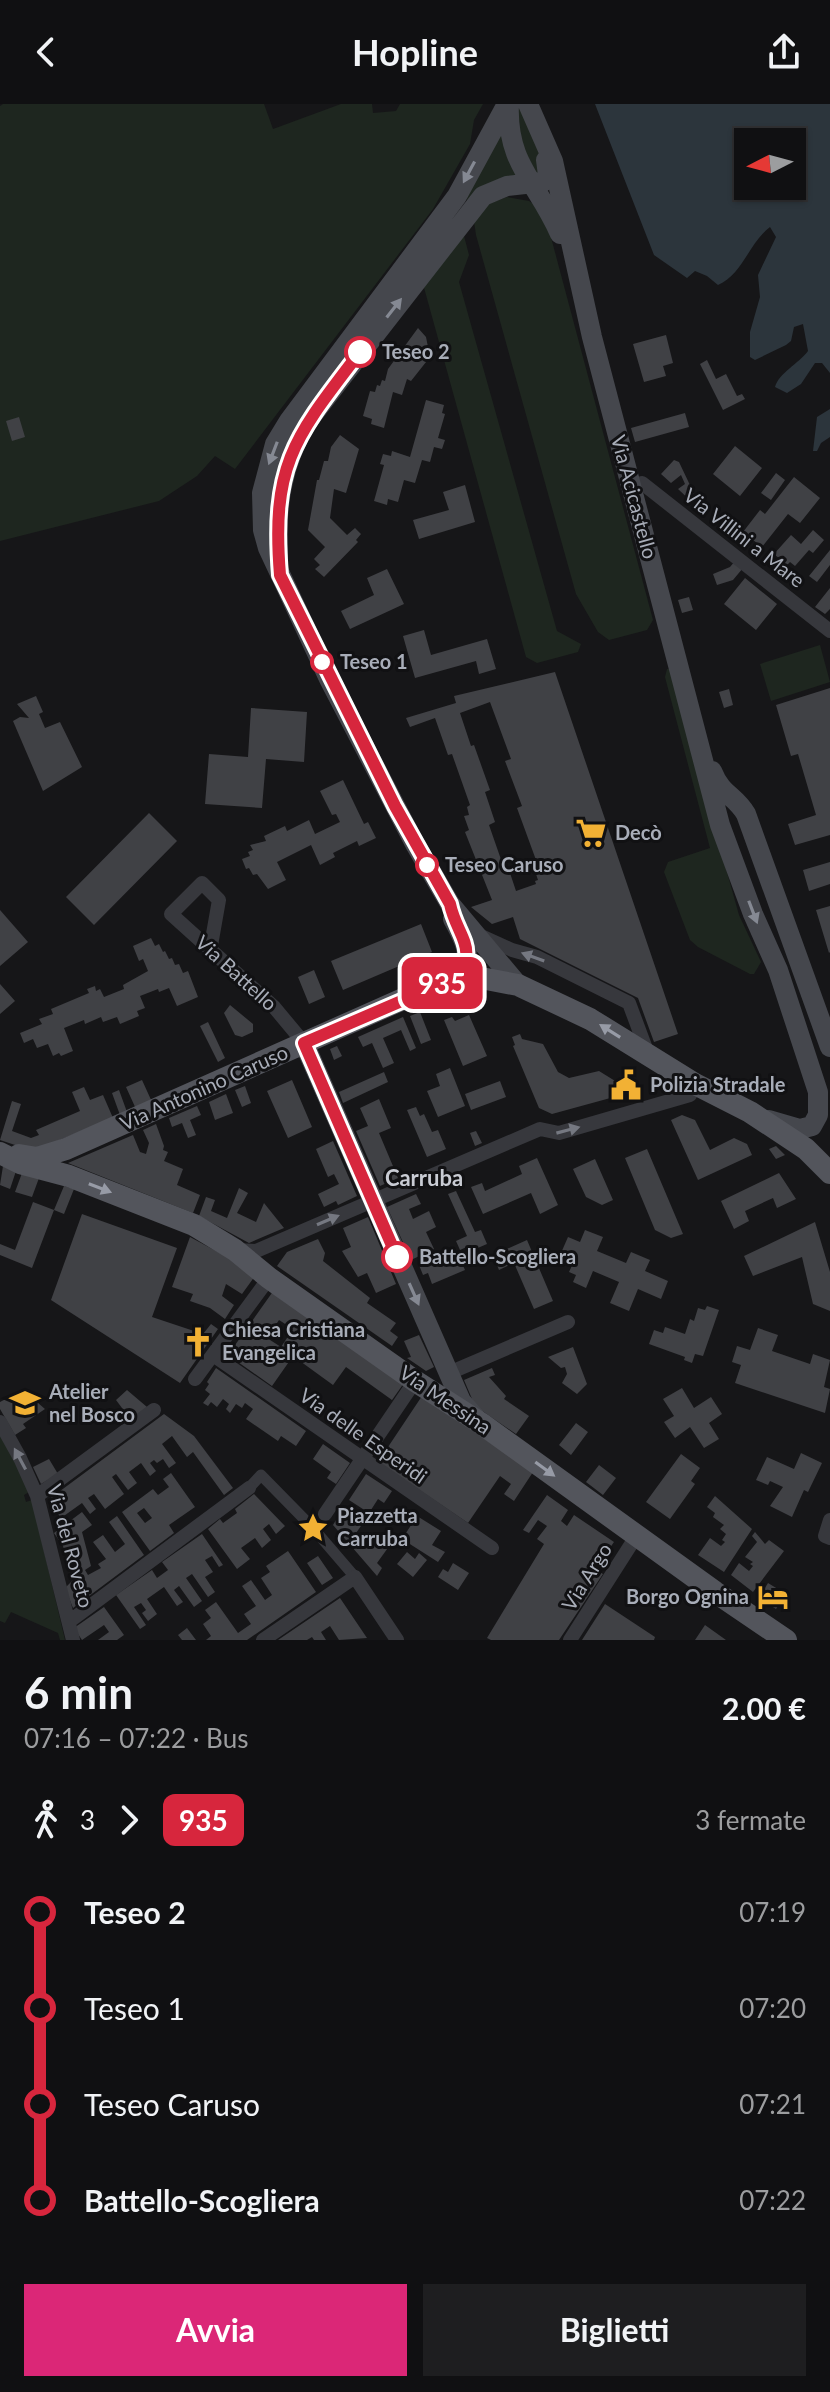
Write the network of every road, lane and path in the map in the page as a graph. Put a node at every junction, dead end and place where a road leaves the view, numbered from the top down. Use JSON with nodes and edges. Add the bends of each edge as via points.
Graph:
{"nodes":[{"id":1,"x":508,"y":104,"type":"edge"},
{"id":2,"x":528,"y":104,"type":"edge"},
{"id":3,"x":536,"y":104,"type":"edge"},
{"id":4,"x":543,"y":137,"type":"junction"},
{"id":5,"x":538,"y":193,"type":"junction"},
{"id":6,"x":573,"y":263,"type":"junction"},
{"id":7,"x":631,"y":486,"type":"junction"},
{"id":8,"x":280,"y":575,"type":"junction"},
{"id":9,"x":830,"y":631,"type":"edge"},
{"id":10,"x":696,"y":731,"type":"junction"},
{"id":11,"x":740,"y":804,"type":"junction"},
{"id":12,"x":741,"y":879,"type":"junction"},
{"id":13,"x":450,"y":904,"type":"junction"},
{"id":14,"x":477,"y":934,"type":"junction"},
{"id":15,"x":210,"y":951,"type":"junction"},
{"id":16,"x":448,"y":981,"type":"junction"},
{"id":17,"x":518,"y":985,"type":"junction"},
{"id":18,"x":304,"y":1043,"type":"junction"},
{"id":19,"x":829,"y":1043,"type":"edge"},
{"id":20,"x":648,"y":1055,"type":"junction"},
{"id":21,"x":695,"y":1084,"type":"junction"},
{"id":22,"x":750,"y":1112,"type":"junction"},
{"id":23,"x":66,"y":1149,"type":"junction"},
{"id":24,"x":0,"y":1153,"type":"edge"},
{"id":25,"x":830,"y":1173,"type":"edge"},
{"id":26,"x":69,"y":1176,"type":"junction"},
{"id":27,"x":372,"y":1201,"type":"junction"},
{"id":28,"x":246,"y":1250,"type":"junction"},
{"id":29,"x":269,"y":1278,"type":"junction"},
{"id":30,"x":568,"y":1322,"type":"dead end"},
{"id":31,"x":213,"y":1355,"type":"junction"},
{"id":32,"x":449,"y":1373,"type":"junction"},
{"id":33,"x":195,"y":1379,"type":"dead end"},
{"id":34,"x":415,"y":1381,"type":"junction"},
{"id":35,"x":154,"y":1410,"type":"dead end"},
{"id":36,"x":0,"y":1422,"type":"edge"},
{"id":37,"x":482,"y":1424,"type":"junction"},
{"id":38,"x":363,"y":1459,"type":"junction"},
{"id":39,"x":249,"y":1488,"type":"joint"},
{"id":40,"x":37,"y":1496,"type":"junction"},
{"id":41,"x":325,"y":1514,"type":"joint"},
{"id":42,"x":830,"y":1520,"type":"edge"},
{"id":43,"x":312,"y":1527,"type":"junction"},
{"id":44,"x":637,"y":1535,"type":"junction"},
{"id":45,"x":830,"y":1538,"type":"edge"},
{"id":46,"x":492,"y":1548,"type":"dead end"},
{"id":47,"x":355,"y":1577,"type":"junction"},
{"id":48,"x":70,"y":1621,"type":"junction"},
{"id":49,"x":73,"y":1640,"type":"edge"},
{"id":50,"x":263,"y":1640,"type":"edge"},
{"id":51,"x":397,"y":1640,"type":"edge"},
{"id":52,"x":570,"y":1640,"type":"edge"},
{"id":53,"x":786,"y":1640,"type":"edge"}],
"edges":[{"from":1,"to":5,"type":"main road","via":[[510,141]]},
{"from":1,"to":8,"type":"main road","one_way":true,"via":[[457,196],[275,444],[262,513]]},
{"from":2,"to":4,"type":"main road"},
{"from":3,"to":4,"type":"main road"},
{"from":4,"to":5,"type":"main road","via":[[548,175]]},
{"from":4,"to":6,"type":"main road"},
{"from":5,"to":6,"type":"main road"},
{"from":8,"to":5,"type":"main road","one_way":true,"via":[[278,508],[284,472],[296,441],[327,394],[476,204],[490,192]]},
{"from":6,"to":7,"type":"main road","name":"Via Acicastello"},
{"from":7,"to":9,"type":"street","name":"Via Villini a Mare","via":[[642,483]]},
{"from":7,"to":10,"type":"main road","name":"Via Acicastello"},
{"from":8,"to":13,"type":"main road"},
{"from":10,"to":11,"type":"main road","name":"Via Acicastello","via":[[719,788]]},
{"from":10,"to":12,"type":"main road","name":"Via Acicastello","via":[[720,825]]},
{"from":11,"to":12,"type":"main road","via":[[729,804],[724,814]]},
{"from":11,"to":19,"type":"main road","name":"Via Acicastello"},
{"from":12,"to":22,"type":"main road","name":"Via Acicastello","one_way":true,"via":[[782,983],[819,1109],[812,1126],[800,1129]]},
{"from":13,"to":14,"type":"main road"},
{"from":13,"to":16,"type":"main road","via":[[467,956],[462,970]]},
{"from":14,"to":17,"type":"main road"},
{"from":20,"to":14,"type":"street","one_way":true,"via":[[629,1003]]},
{"from":15,"to":15,"type":"street","name":"Via Battello","via":[[171,914],[202,883],[219,900]]},
{"from":15,"to":18,"type":"street","name":"Via Battello","via":[[274,1007]]},
{"from":16,"to":17,"type":"main road","via":[[481,978]]},
{"from":16,"to":18,"type":"main road","name":"Via Antonino Caruso"},
{"from":20,"to":17,"type":"main road","one_way":true,"via":[[590,1019]]},
{"from":18,"to":23,"type":"main road","name":"Via Antonino Caruso"},
{"from":18,"to":27,"type":"main road","name":"Via Battello"},
{"from":20,"to":21,"type":"main road"},
{"from":21,"to":22,"type":"main road"},
{"from":27,"to":21,"type":"street","one_way":true,"via":[[540,1129],[559,1133],[690,1095]]},
{"from":22,"to":25,"type":"main road","via":[[806,1149]]},
{"from":23,"to":24,"type":"main road","name":"Via Antonino Caruso","via":[[32,1159]]},
{"from":23,"to":26,"type":"main road","via":[[56,1164]]},
{"from":24,"to":26,"type":"main road","name":"Via Messina"},
{"from":26,"to":28,"type":"main road","name":"Via Messina","one_way":true},
{"from":28,"to":27,"type":"street","one_way":true},
{"from":27,"to":32,"type":"main road","name":"Via Battello","one_way":true},
{"from":28,"to":29,"type":"main road","name":"Via Messina"},
{"from":29,"to":31,"type":"street"},
{"from":29,"to":34,"type":"main road","name":"Via Messina"},
{"from":30,"to":32,"type":"street"},
{"from":31,"to":33,"type":"street"},
{"from":31,"to":38,"type":"street","name":"Via delle Esperidi"},
{"from":32,"to":37,"type":"main road","name":"Via Battello","via":[[465,1406]]},
{"from":34,"to":37,"type":"main road","name":"Via Messina"},
{"from":34,"to":38,"type":"street"},
{"from":35,"to":40,"type":"street"},
{"from":40,"to":36,"type":"street","name":"Via del Roveto","one_way":true},
{"from":37,"to":44,"type":"main road","name":"Via Messina","one_way":true},
{"from":38,"to":41,"type":"street"},
{"from":38,"to":46,"type":"street","name":"Via delle Esperidi"},
{"from":39,"to":43,"type":"street","via":[[261,1475]]},
{"from":39,"to":48,"type":"street"},
{"from":40,"to":48,"type":"street","name":"Via del Roveto"},
{"from":41,"to":43,"type":"street"},
{"from":42,"to":45,"type":"street","via":[[825,1536]]},
{"from":43,"to":47,"type":"street"},
{"from":44,"to":52,"type":"street","name":"Via Argo"},
{"from":44,"to":53,"type":"main road","name":"Via Messina"},
{"from":47,"to":50,"type":"street"},
{"from":47,"to":51,"type":"street"},
{"from":48,"to":49,"type":"street","name":"Via del Roveto"}]}
